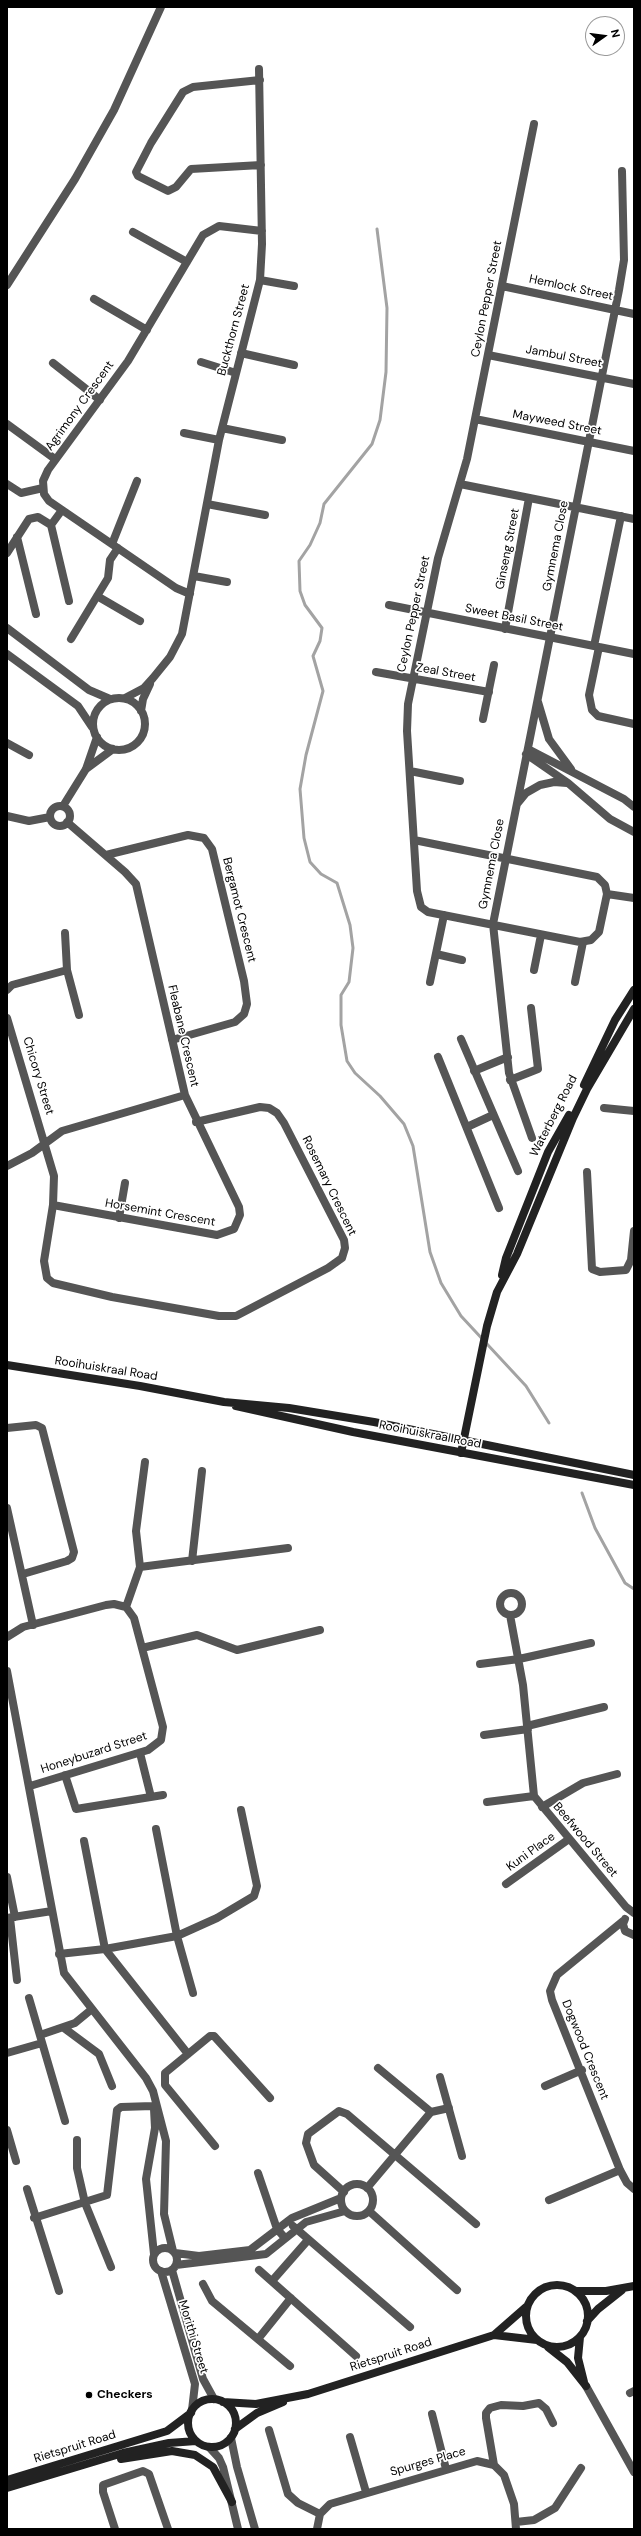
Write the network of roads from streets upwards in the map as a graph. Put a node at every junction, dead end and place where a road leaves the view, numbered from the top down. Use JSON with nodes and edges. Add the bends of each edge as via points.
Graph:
{"nodes":[{"id":1,"x":161,"y":7,"type":"edge"},
{"id":2,"x":259,"y":69,"type":"dead end"},
{"id":3,"x":260,"y":80,"type":"junction"},
{"id":4,"x":534,"y":124,"type":"dead end"},
{"id":5,"x":261,"y":164,"type":"junction"},
{"id":6,"x":622,"y":171,"type":"dead end"},
{"id":7,"x":262,"y":231,"type":"junction"},
{"id":8,"x":133,"y":232,"type":"dead end"},
{"id":9,"x":187,"y":262,"type":"junction"},
{"id":10,"x":260,"y":280,"type":"junction"},
{"id":11,"x":7,"y":285,"type":"edge"},
{"id":12,"x":294,"y":286,"type":"dead end"},
{"id":13,"x":502,"y":286,"type":"junction"},
{"id":14,"x":94,"y":299,"type":"dead end"},
{"id":15,"x":616,"y":309,"type":"junction"},
{"id":16,"x":634,"y":314,"type":"edge"},
{"id":17,"x":147,"y":330,"type":"junction"},
{"id":18,"x":240,"y":353,"type":"junction"},
{"id":19,"x":488,"y":355,"type":"junction"},
{"id":20,"x":202,"y":362,"type":"dead end"},
{"id":21,"x":53,"y":363,"type":"dead end"},
{"id":22,"x":294,"y":365,"type":"dead end"},
{"id":23,"x":236,"y":374,"type":"junction"},
{"id":24,"x":602,"y":377,"type":"junction"},
{"id":25,"x":634,"y":384,"type":"edge"},
{"id":26,"x":100,"y":400,"type":"junction"},
{"id":27,"x":475,"y":420,"type":"junction"},
{"id":28,"x":7,"y":424,"type":"edge"},
{"id":29,"x":222,"y":428,"type":"junction"},
{"id":30,"x":184,"y":433,"type":"dead end"},
{"id":31,"x":219,"y":440,"type":"junction"},
{"id":32,"x":282,"y":440,"type":"dead end"},
{"id":33,"x":589,"y":442,"type":"junction"},
{"id":34,"x":634,"y":451,"type":"edge"},
{"id":35,"x":55,"y":459,"type":"junction"},
{"id":36,"x":137,"y":481,"type":"dead end"},
{"id":37,"x":7,"y":484,"type":"edge"},
{"id":38,"x":460,"y":484,"type":"junction"},
{"id":39,"x":43,"y":488,"type":"junction"},
{"id":40,"x":529,"y":498,"type":"junction"},
{"id":41,"x":207,"y":504,"type":"junction"},
{"id":42,"x":576,"y":507,"type":"junction"},
{"id":43,"x":62,"y":510,"type":"junction"},
{"id":44,"x":265,"y":515,"type":"dead end"},
{"id":45,"x":621,"y":516,"type":"junction"},
{"id":46,"x":634,"y":519,"type":"edge"},
{"id":47,"x":51,"y":525,"type":"junction"},
{"id":48,"x":17,"y":537,"type":"junction"},
{"id":49,"x":115,"y":546,"type":"junction"},
{"id":50,"x":7,"y":553,"type":"edge"},
{"id":51,"x":194,"y":576,"type":"junction"},
{"id":52,"x":227,"y":582,"type":"dead end"},
{"id":53,"x":190,"y":594,"type":"junction"},
{"id":54,"x":97,"y":596,"type":"junction"},
{"id":55,"x":69,"y":601,"type":"dead end"},
{"id":56,"x":389,"y":604,"type":"dead end"},
{"id":57,"x":427,"y":612,"type":"junction"},
{"id":58,"x":36,"y":614,"type":"dead end"},
{"id":59,"x":140,"y":621,"type":"dead end"},
{"id":60,"x":7,"y":628,"type":"edge"},
{"id":61,"x":505,"y":629,"type":"junction"},
{"id":62,"x":550,"y":638,"type":"junction"},
{"id":63,"x":71,"y":639,"type":"dead end"},
{"id":64,"x":597,"y":647,"type":"junction"},
{"id":65,"x":7,"y":654,"type":"edge"},
{"id":66,"x":634,"y":654,"type":"edge"},
{"id":67,"x":494,"y":665,"type":"dead end"},
{"id":68,"x":376,"y":672,"type":"dead end"},
{"id":69,"x":154,"y":678,"type":"junction"},
{"id":70,"x":412,"y":680,"type":"junction"},
{"id":71,"x":489,"y":692,"type":"junction"},
{"id":72,"x":125,"y":698,"type":"junction"},
{"id":73,"x":110,"y":699,"type":"junction"},
{"id":74,"x":537,"y":699,"type":"junction"},
{"id":75,"x":141,"y":711,"type":"junction"},
{"id":76,"x":483,"y":720,"type":"dead end"},
{"id":77,"x":634,"y":724,"type":"edge"},
{"id":78,"x":93,"y":729,"type":"junction"},
{"id":79,"x":97,"y":737,"type":"junction"},
{"id":80,"x":7,"y":743,"type":"edge"},
{"id":81,"x":113,"y":749,"type":"junction"},
{"id":82,"x":527,"y":751,"type":"junction"},
{"id":83,"x":29,"y":755,"type":"dead end"},
{"id":84,"x":86,"y":769,"type":"junction"},
{"id":85,"x":410,"y":771,"type":"junction"},
{"id":86,"x":576,"y":774,"type":"junction"},
{"id":87,"x":460,"y":781,"type":"dead end"},
{"id":88,"x":568,"y":783,"type":"junction"},
{"id":89,"x":516,"y":805,"type":"junction"},
{"id":90,"x":62,"y":806,"type":"junction"},
{"id":91,"x":634,"y":807,"type":"edge"},
{"id":92,"x":7,"y":816,"type":"edge"},
{"id":93,"x":50,"y":817,"type":"junction"},
{"id":94,"x":67,"y":822,"type":"junction"},
{"id":95,"x":634,"y":832,"type":"edge"},
{"id":96,"x":414,"y":840,"type":"junction"},
{"id":97,"x":106,"y":855,"type":"junction"},
{"id":98,"x":506,"y":858,"type":"junction"},
{"id":99,"x":607,"y":894,"type":"junction"},
{"id":100,"x":634,"y":898,"type":"edge"},
{"id":101,"x":444,"y":915,"type":"junction"},
{"id":102,"x":493,"y":924,"type":"junction"},
{"id":103,"x":65,"y":933,"type":"dead end"},
{"id":104,"x":541,"y":934,"type":"junction"},
{"id":105,"x":583,"y":942,"type":"junction"},
{"id":106,"x":436,"y":954,"type":"junction"},
{"id":107,"x":462,"y":960,"type":"dead end"},
{"id":108,"x":67,"y":970,"type":"junction"},
{"id":109,"x":534,"y":970,"type":"dead end"},
{"id":110,"x":430,"y":982,"type":"dead end"},
{"id":111,"x":575,"y":982,"type":"dead end"},
{"id":112,"x":7,"y":990,"type":"edge"},
{"id":113,"x":634,"y":990,"type":"edge"},
{"id":114,"x":531,"y":1008,"type":"dead end"},
{"id":115,"x":634,"y":1009,"type":"edge"},
{"id":116,"x":79,"y":1015,"type":"dead end"},
{"id":117,"x":7,"y":1018,"type":"edge"},
{"id":118,"x":461,"y":1039,"type":"dead end"},
{"id":119,"x":172,"y":1040,"type":"junction"},
{"id":120,"x":438,"y":1057,"type":"dead end"},
{"id":121,"x":508,"y":1057,"type":"junction"},
{"id":122,"x":474,"y":1071,"type":"junction"},
{"id":123,"x":510,"y":1080,"type":"junction"},
{"id":124,"x":185,"y":1095,"type":"junction"},
{"id":125,"x":604,"y":1108,"type":"dead end"},
{"id":126,"x":634,"y":1111,"type":"edge"},
{"id":127,"x":493,"y":1115,"type":"junction"},
{"id":128,"x":196,"y":1122,"type":"junction"},
{"id":129,"x":467,"y":1127,"type":"junction"},
{"id":130,"x":532,"y":1138,"type":"dead end"},
{"id":131,"x":46,"y":1142,"type":"junction"},
{"id":132,"x":7,"y":1166,"type":"edge"},
{"id":133,"x":518,"y":1171,"type":"dead end"},
{"id":134,"x":587,"y":1172,"type":"dead end"},
{"id":135,"x":125,"y":1183,"type":"dead end"},
{"id":136,"x":53,"y":1205,"type":"junction"},
{"id":137,"x":499,"y":1208,"type":"dead end"},
{"id":138,"x":119,"y":1218,"type":"junction"},
{"id":139,"x":634,"y":1231,"type":"edge"},
{"id":140,"x":47,"y":1278,"type":"joint"},
{"id":141,"x":501,"y":1282,"type":"junction"},
{"id":142,"x":7,"y":1365,"type":"edge"},
{"id":143,"x":224,"y":1402,"type":"junction"},
{"id":144,"x":7,"y":1428,"type":"edge"},
{"id":145,"x":464,"y":1438,"type":"junction"},
{"id":146,"x":461,"y":1453,"type":"junction"},
{"id":147,"x":145,"y":1462,"type":"dead end"},
{"id":148,"x":202,"y":1471,"type":"dead end"},
{"id":149,"x":634,"y":1475,"type":"edge"},
{"id":150,"x":634,"y":1484,"type":"edge"},
{"id":151,"x":7,"y":1508,"type":"edge"},
{"id":152,"x":288,"y":1548,"type":"dead end"},
{"id":153,"x":192,"y":1560,"type":"junction"},
{"id":154,"x":140,"y":1567,"type":"junction"},
{"id":155,"x":23,"y":1574,"type":"junction"},
{"id":156,"x":126,"y":1607,"type":"junction"},
{"id":157,"x":510,"y":1615,"type":"dead end"},
{"id":158,"x":33,"y":1625,"type":"junction"},
{"id":159,"x":320,"y":1630,"type":"dead end"},
{"id":160,"x":7,"y":1637,"type":"edge"},
{"id":161,"x":591,"y":1643,"type":"dead end"},
{"id":162,"x":142,"y":1648,"type":"junction"},
{"id":163,"x":519,"y":1659,"type":"junction"},
{"id":164,"x":480,"y":1664,"type":"dead end"},
{"id":165,"x":7,"y":1671,"type":"edge"},
{"id":166,"x":8,"y":1685,"type":"edge"},
{"id":167,"x":604,"y":1707,"type":"dead end"},
{"id":168,"x":527,"y":1727,"type":"junction"},
{"id":169,"x":484,"y":1735,"type":"dead end"},
{"id":170,"x":140,"y":1753,"type":"junction"},
{"id":171,"x":617,"y":1774,"type":"dead end"},
{"id":172,"x":65,"y":1775,"type":"junction"},
{"id":173,"x":30,"y":1786,"type":"junction"},
{"id":174,"x":163,"y":1795,"type":"dead end"},
{"id":175,"x":534,"y":1796,"type":"junction"},
{"id":176,"x":151,"y":1797,"type":"junction"},
{"id":177,"x":487,"y":1802,"type":"dead end"},
{"id":178,"x":542,"y":1807,"type":"junction"},
{"id":179,"x":241,"y":1810,"type":"dead end"},
{"id":180,"x":156,"y":1829,"type":"dead end"},
{"id":181,"x":569,"y":1839,"type":"junction"},
{"id":182,"x":84,"y":1841,"type":"dead end"},
{"id":183,"x":7,"y":1877,"type":"edge"},
{"id":184,"x":506,"y":1884,"type":"dead end"},
{"id":185,"x":626,"y":1907,"type":"junction"},
{"id":186,"x":52,"y":1911,"type":"junction"},
{"id":187,"x":634,"y":1914,"type":"edge"},
{"id":188,"x":11,"y":1918,"type":"edge"},
{"id":189,"x":625,"y":1919,"type":"junction"},
{"id":190,"x":631,"y":1935,"type":"edge"},
{"id":191,"x":177,"y":1936,"type":"junction"},
{"id":192,"x":606,"y":1936,"type":"junction"},
{"id":193,"x":105,"y":1949,"type":"junction"},
{"id":194,"x":59,"y":1954,"type":"junction"},
{"id":195,"x":17,"y":1980,"type":"dead end"},
{"id":196,"x":194,"y":1993,"type":"dead end"},
{"id":197,"x":29,"y":1998,"type":"dead end"},
{"id":198,"x":92,"y":2009,"type":"junction"},
{"id":199,"x":64,"y":2028,"type":"junction"},
{"id":200,"x":41,"y":2039,"type":"junction"},
{"id":201,"x":7,"y":2053,"type":"edge"},
{"id":202,"x":188,"y":2054,"type":"junction"},
{"id":203,"x":130,"y":2059,"type":"junction"},
{"id":204,"x":378,"y":2068,"type":"dead end"},
{"id":205,"x":582,"y":2070,"type":"junction"},
{"id":206,"x":440,"y":2077,"type":"dead end"},
{"id":207,"x":112,"y":2086,"type":"dead end"},
{"id":208,"x":545,"y":2086,"type":"dead end"},
{"id":209,"x":270,"y":2098,"type":"dead end"},
{"id":210,"x":154,"y":2106,"type":"junction"},
{"id":211,"x":448,"y":2108,"type":"junction"},
{"id":212,"x":431,"y":2112,"type":"junction"},
{"id":213,"x":65,"y":2121,"type":"dead end"},
{"id":214,"x":7,"y":2130,"type":"edge"},
{"id":215,"x":77,"y":2140,"type":"dead end"},
{"id":216,"x":215,"y":2146,"type":"dead end"},
{"id":217,"x":394,"y":2156,"type":"junction"},
{"id":218,"x":462,"y":2156,"type":"dead end"},
{"id":219,"x":16,"y":2161,"type":"dead end"},
{"id":220,"x":620,"y":2170,"type":"junction"},
{"id":221,"x":258,"y":2173,"type":"dead end"},
{"id":222,"x":367,"y":2188,"type":"junction"},
{"id":223,"x":27,"y":2189,"type":"dead end"},
{"id":224,"x":634,"y":2189,"type":"edge"},
{"id":225,"x":343,"y":2195,"type":"junction"},
{"id":226,"x":549,"y":2200,"type":"dead end"},
{"id":227,"x":85,"y":2203,"type":"junction"},
{"id":228,"x":345,"y":2211,"type":"junction"},
{"id":229,"x":369,"y":2211,"type":"junction"},
{"id":230,"x":34,"y":2218,"type":"junction"},
{"id":231,"x":288,"y":2221,"type":"junction"},
{"id":232,"x":476,"y":2224,"type":"dead end"},
{"id":233,"x":278,"y":2229,"type":"junction"},
{"id":234,"x":296,"y":2229,"type":"junction"},
{"id":235,"x":285,"y":2238,"type":"junction"},
{"id":236,"x":308,"y":2240,"type":"junction"},
{"id":237,"x":174,"y":2252,"type":"junction"},
{"id":238,"x":154,"y":2254,"type":"junction"},
{"id":239,"x":223,"y":2256,"type":"junction"},
{"id":240,"x":110,"y":2267,"type":"dead end"},
{"id":241,"x":174,"y":2267,"type":"junction"},
{"id":242,"x":259,"y":2270,"type":"dead end"},
{"id":243,"x":161,"y":2271,"type":"junction"},
{"id":244,"x":272,"y":2281,"type":"junction"},
{"id":245,"x":203,"y":2284,"type":"dead end"},
{"id":246,"x":634,"y":2286,"type":"edge"},
{"id":247,"x":457,"y":2290,"type":"dead end"},
{"id":248,"x":623,"y":2290,"type":"junction"},
{"id":249,"x":59,"y":2291,"type":"dead end"},
{"id":250,"x":576,"y":2291,"type":"junction"},
{"id":251,"x":291,"y":2298,"type":"junction"},
{"id":252,"x":526,"y":2307,"type":"junction"},
{"id":253,"x":587,"y":2321,"type":"junction"},
{"id":254,"x":410,"y":2327,"type":"dead end"},
{"id":255,"x":494,"y":2335,"type":"junction"},
{"id":256,"x":580,"y":2337,"type":"junction"},
{"id":257,"x":258,"y":2339,"type":"junction"},
{"id":258,"x":537,"y":2340,"type":"junction"},
{"id":259,"x":546,"y":2345,"type":"junction"},
{"id":260,"x":356,"y":2356,"type":"dead end"},
{"id":261,"x":290,"y":2366,"type":"dead end"},
{"id":262,"x":586,"y":2386,"type":"junction"},
{"id":263,"x":295,"y":2398,"type":"junction"},
{"id":264,"x":214,"y":2399,"type":"junction"},
{"id":265,"x":223,"y":2402,"type":"junction"},
{"id":266,"x":192,"y":2411,"type":"junction"},
{"id":267,"x":432,"y":2414,"type":"dead end"},
{"id":268,"x":553,"y":2423,"type":"dead end"},
{"id":269,"x":235,"y":2429,"type":"junction"},
{"id":270,"x":269,"y":2430,"type":"dead end"},
{"id":271,"x":350,"y":2437,"type":"dead end"},
{"id":272,"x":231,"y":2438,"type":"junction"},
{"id":273,"x":196,"y":2441,"type":"junction"},
{"id":274,"x":208,"y":2447,"type":"junction"},
{"id":275,"x":494,"y":2465,"type":"junction"},
{"id":276,"x":80,"y":2466,"type":"junction"},
{"id":277,"x":581,"y":2468,"type":"dead end"},
{"id":278,"x":446,"y":2469,"type":"junction"},
{"id":279,"x":634,"y":2472,"type":"edge"},
{"id":280,"x":7,"y":2480,"type":"edge"},
{"id":281,"x":7,"y":2488,"type":"edge"},
{"id":282,"x":366,"y":2492,"type":"junction"},
{"id":283,"x":232,"y":2502,"type":"junction"},
{"id":284,"x":320,"y":2514,"type":"junction"},
{"id":285,"x":516,"y":2526,"type":"edge"},
{"id":286,"x":115,"y":2529,"type":"edge"},
{"id":287,"x":168,"y":2529,"type":"edge"},
{"id":288,"x":238,"y":2529,"type":"edge"},
{"id":289,"x":254,"y":2529,"type":"edge"},
{"id":290,"x":318,"y":2529,"type":"edge"}],
"edges":[{"from":1,"to":11,"type":"street","via":[[114,110]]},
{"from":2,"to":3,"type":"street","name":"Buckthorn Street"},
{"from":3,"to":5,"type":"street","name":"Buckthorn Street"},
{"from":3,"to":5,"type":"street","via":[[186,90],[168,114],[136,172],[138,176],[168,190],[176,187],[191,168]]},
{"from":4,"to":13,"type":"street","name":"Ceylon Pepper Street"},
{"from":5,"to":7,"type":"street","name":"Buckthorn Street"},
{"from":6,"to":15,"type":"street","name":"Gymnema Close","via":[[624,260]]},
{"from":7,"to":9,"type":"street","name":"Agrimony Crescent","via":[[216,226],[203,235]]},
{"from":7,"to":10,"type":"street","name":"Buckthorn Street"},
{"from":8,"to":9,"type":"street"},
{"from":9,"to":17,"type":"street","name":"Agrimony Crescent"},
{"from":10,"to":12,"type":"street"},
{"from":10,"to":18,"type":"street","name":"Buckthorn Street"},
{"from":13,"to":15,"type":"street","name":"Hemlock Street"},
{"from":13,"to":19,"type":"street","name":"Ceylon Pepper Street"},
{"from":14,"to":17,"type":"street"},
{"from":15,"to":16,"type":"street","name":"Hemlock Street"},
{"from":15,"to":24,"type":"street","name":"Gymnema Close"},
{"from":17,"to":26,"type":"street","name":"Agrimony Crescent"},
{"from":18,"to":22,"type":"street"},
{"from":18,"to":23,"type":"street","name":"Buckthorn Street"},
{"from":19,"to":24,"type":"street","name":"Jambul Street"},
{"from":19,"to":27,"type":"street","name":"Ceylon Pepper Street"},
{"from":20,"to":23,"type":"street"},
{"from":21,"to":26,"type":"street"},
{"from":23,"to":29,"type":"street","name":"Buckthorn Street"},
{"from":24,"to":25,"type":"street","name":"Jambul Street"},
{"from":24,"to":33,"type":"street","name":"Gymnema Close"},
{"from":26,"to":35,"type":"street","name":"Agrimony Crescent"},
{"from":27,"to":33,"type":"street","name":"Mayweed Street"},
{"from":27,"to":38,"type":"street","name":"Ceylon Pepper Street"},
{"from":28,"to":35,"type":"street"},
{"from":29,"to":31,"type":"street","name":"Buckthorn Street"},
{"from":29,"to":32,"type":"street"},
{"from":30,"to":31,"type":"street"},
{"from":31,"to":41,"type":"street","name":"Buckthorn Street"},
{"from":33,"to":34,"type":"street","name":"Mayweed Street"},
{"from":33,"to":42,"type":"street","name":"Gymnema Close"},
{"from":35,"to":39,"type":"street","name":"Agrimony Crescent","via":[[46,473]]},
{"from":36,"to":49,"type":"street"},
{"from":37,"to":39,"type":"street","via":[[21,493]]},
{"from":38,"to":40,"type":"street"},
{"from":38,"to":57,"type":"street","name":"Ceylon Pepper Street","via":[[438,558]]},
{"from":39,"to":43,"type":"street","via":[[46,498]]},
{"from":40,"to":42,"type":"street"},
{"from":40,"to":61,"type":"street","name":"Ginseng Street"},
{"from":41,"to":44,"type":"street"},
{"from":41,"to":51,"type":"street","name":"Buckthorn Street"},
{"from":42,"to":45,"type":"street"},
{"from":42,"to":62,"type":"street","name":"Gymnema Close"},
{"from":43,"to":47,"type":"street"},
{"from":43,"to":49,"type":"street"},
{"from":45,"to":46,"type":"street"},
{"from":45,"to":64,"type":"street"},
{"from":47,"to":48,"type":"street","via":[[38,517],[32,517]]},
{"from":47,"to":55,"type":"street"},
{"from":48,"to":50,"type":"street"},
{"from":48,"to":58,"type":"street"},
{"from":49,"to":53,"type":"street","via":[[176,588]]},
{"from":49,"to":54,"type":"street","via":[[110,560],[109,576]]},
{"from":51,"to":52,"type":"street"},
{"from":51,"to":53,"type":"street","name":"Buckthorn Street"},
{"from":53,"to":69,"type":"street","name":"Buckthorn Street","via":[[181,637]]},
{"from":54,"to":59,"type":"street"},
{"from":54,"to":63,"type":"street"},
{"from":56,"to":57,"type":"street","name":"Sweet Basil Street"},
{"from":57,"to":61,"type":"street","name":"Sweet Basil Street"},
{"from":57,"to":70,"type":"street","name":"Ceylon Pepper Street"},
{"from":60,"to":73,"type":"street","via":[[89,690]]},
{"from":61,"to":62,"type":"street","name":"Sweet Basil Street"},
{"from":62,"to":64,"type":"street","name":"Sweet Basil Street"},
{"from":62,"to":74,"type":"street","name":"Gymnema Close"},
{"from":64,"to":66,"type":"street","name":"Sweet Basil Street"},
{"from":64,"to":77,"type":"street","via":[[589,696],[592,710],[598,716]]},
{"from":65,"to":78,"type":"street","via":[[78,706],[85,713]]},
{"from":67,"to":71,"type":"street","name":"Zeal Street"},
{"from":68,"to":70,"type":"street","name":"Zeal Street"},
{"from":69,"to":72,"type":"street","via":[[144,688]]},
{"from":69,"to":75,"type":"street","via":[[146,691]]},
{"from":70,"to":71,"type":"street","name":"Zeal Street"},
{"from":70,"to":85,"type":"street","name":"Ceylon Pepper Street","via":[[406,716]]},
{"from":71,"to":76,"type":"street","name":"Zeal Street"},
{"from":72,"to":73,"type":"street"},
{"from":72,"to":75,"type":"street"},
{"from":73,"to":78,"type":"street","via":[[94,714]]},
{"from":74,"to":82,"type":"street","name":"Gymnema Close"},
{"from":74,"to":86,"type":"street","via":[[549,739]]},
{"from":75,"to":81,"type":"street","via":[[144,727],[139,739],[130,747]]},
{"from":78,"to":79,"type":"street"},
{"from":79,"to":81,"type":"street","via":[[104,745]]},
{"from":79,"to":84,"type":"street"},
{"from":80,"to":83,"type":"street"},
{"from":81,"to":84,"type":"street"},
{"from":82,"to":86,"type":"street"},
{"from":82,"to":88,"type":"street"},
{"from":82,"to":89,"type":"street","name":"Gymnema Close"},
{"from":84,"to":90,"type":"street"},
{"from":85,"to":87,"type":"street"},
{"from":85,"to":96,"type":"street","name":"Ceylon Pepper Street"},
{"from":86,"to":91,"type":"street","via":[[624,799]]},
{"from":88,"to":89,"type":"street","via":[[540,785],[526,794]]},
{"from":88,"to":95,"type":"street","via":[[610,818]]},
{"from":89,"to":98,"type":"street","name":"Gymnema Close"},
{"from":90,"to":93,"type":"street","via":[[52,809]]},
{"from":90,"to":94,"type":"street","via":[[69,814]]},
{"from":92,"to":93,"type":"street","via":[[29,821]]},
{"from":93,"to":94,"type":"street","via":[[52,822],[59,826]]},
{"from":94,"to":97,"type":"street","name":"Fleabane Crescent"},
{"from":96,"to":98,"type":"street"},
{"from":96,"to":101,"type":"street","name":"Ceylon Pepper Street","via":[[419,904],[428,912]]},
{"from":97,"to":119,"type":"street","name":"Fleabane Crescent","via":[[129,876],[138,890]]},
{"from":97,"to":119,"type":"street","name":"Bergamot Crescent","via":[[188,835],[204,838],[212,849],[244,981],[247,1004],[244,1014],[235,1022]]},
{"from":98,"to":99,"type":"street","via":[[597,877],[605,886]]},
{"from":98,"to":102,"type":"street","name":"Gymnema Close"},
{"from":99,"to":100,"type":"street"},
{"from":99,"to":105,"type":"street","via":[[598,932],[592,940]]},
{"from":101,"to":102,"type":"street","name":"Ceylon Pepper Street"},
{"from":101,"to":106,"type":"street"},
{"from":102,"to":104,"type":"street","name":"Ceylon Pepper Street"},
{"from":102,"to":121,"type":"street","name":"Gymnema Close"},
{"from":103,"to":108,"type":"street"},
{"from":104,"to":105,"type":"street","name":"Ceylon Pepper Street"},
{"from":104,"to":109,"type":"street"},
{"from":105,"to":111,"type":"street"},
{"from":106,"to":107,"type":"street"},
{"from":106,"to":110,"type":"street"},
{"from":108,"to":112,"type":"street","via":[[12,985]]},
{"from":108,"to":116,"type":"street"},
{"from":113,"to":141,"type":"street","name":"Waterberg Road","via":[[615,1020],[548,1152],[506,1258]]},
{"from":114,"to":123,"type":"street","via":[[538,1069]]},
{"from":115,"to":141,"type":"street","name":"Waterberg Road","via":[[572,1118],[517,1254]]},
{"from":117,"to":131,"type":"street","name":"Chicory Street"},
{"from":118,"to":122,"type":"street"},
{"from":119,"to":124,"type":"street","name":"Fleabane Crescent"},
{"from":120,"to":129,"type":"street"},
{"from":121,"to":122,"type":"street"},
{"from":121,"to":123,"type":"street","name":"Gymnema Close"},
{"from":122,"to":127,"type":"street"},
{"from":123,"to":130,"type":"street","name":"Gymnema Close"},
{"from":124,"to":128,"type":"street","name":"Horsemint Crescent"},
{"from":124,"to":131,"type":"street","name":"Fleabane Crescent","via":[[77,1125]]},
{"from":125,"to":126,"type":"street"},
{"from":127,"to":129,"type":"street"},
{"from":127,"to":133,"type":"street"},
{"from":128,"to":138,"type":"street","name":"Horsemint Crescent","via":[[239,1207],[240,1217],[236,1226],[230,1232],[216,1235]]},
{"from":128,"to":140,"type":"street","name":"Rosemary Crescent","via":[[260,1108],[268,1108],[277,1113],[344,1240],[344,1254],[336,1264],[236,1316],[220,1316],[61,1287]]},
{"from":129,"to":137,"type":"street"},
{"from":131,"to":132,"type":"street","name":"Fleabane Crescent","via":[[32,1153]]},
{"from":131,"to":136,"type":"street","name":"Chicory Street","via":[[54,1176]]},
{"from":134,"to":139,"type":"street","via":[[592,1269],[600,1272],[626,1270],[631,1260]]},
{"from":135,"to":138,"type":"street"},
{"from":136,"to":138,"type":"street","name":"Horsemint Crescent"},
{"from":136,"to":140,"type":"street","name":"Chicory Street","via":[[44,1261]]},
{"from":141,"to":145,"type":"street","name":"Waterberg Road","via":[[487,1326]]},
{"from":142,"to":143,"type":"street","name":"Rooihuiskraal Road"},
{"from":143,"to":145,"type":"street","name":"Rooihuiskraal Road","via":[[289,1408]]},
{"from":143,"to":146,"type":"street","name":"Rooihuiskraal Road","via":[[254,1411]]},
{"from":144,"to":155,"type":"street","via":[[36,1425],[42,1428],[74,1552],[72,1558],[67,1561]]},
{"from":145,"to":146,"type":"street","name":"Waterberg Road"},
{"from":145,"to":149,"type":"street","name":"Rooihuiskraal Road"},
{"from":146,"to":150,"type":"street","name":"Rooihuiskraal Road"},
{"from":147,"to":154,"type":"street","via":[[136,1531]]},
{"from":148,"to":153,"type":"street"},
{"from":151,"to":155,"type":"street"},
{"from":152,"to":153,"type":"street"},
{"from":153,"to":154,"type":"street"},
{"from":154,"to":156,"type":"street"},
{"from":155,"to":158,"type":"street"},
{"from":156,"to":158,"type":"street","via":[[106,1605]]},
{"from":156,"to":162,"type":"street","name":"Honeybuzard Street","via":[[134,1618]]},
{"from":157,"to":163,"type":"street"},
{"from":158,"to":160,"type":"street","via":[[14,1631]]},
{"from":159,"to":162,"type":"street","via":[[236,1650],[198,1636]]},
{"from":161,"to":163,"type":"street"},
{"from":162,"to":170,"type":"street","name":"Honeybuzard Street","via":[[163,1727],[158,1744]]},
{"from":163,"to":164,"type":"street"},
{"from":163,"to":168,"type":"street"},
{"from":165,"to":166,"type":"street","name":"Honeybuzard Street"},
{"from":166,"to":173,"type":"street","name":"Honeybuzard Street"},
{"from":167,"to":168,"type":"street"},
{"from":168,"to":169,"type":"street"},
{"from":168,"to":175,"type":"street"},
{"from":170,"to":172,"type":"street","name":"Honeybuzard Street"},
{"from":170,"to":176,"type":"street"},
{"from":171,"to":178,"type":"street","name":"Beefwood Street","via":[[584,1783]]},
{"from":172,"to":173,"type":"street","name":"Honeybuzard Street"},
{"from":172,"to":176,"type":"street","via":[[76,1809]]},
{"from":173,"to":186,"type":"street","name":"Honeybuzard Street"},
{"from":174,"to":176,"type":"street"},
{"from":175,"to":177,"type":"street"},
{"from":175,"to":178,"type":"street","name":"Beefwood Street"},
{"from":178,"to":181,"type":"street","name":"Beefwood Street"},
{"from":179,"to":191,"type":"street","via":[[257,1892],[217,1918]]},
{"from":180,"to":191,"type":"street"},
{"from":181,"to":184,"type":"street","name":"Kuni Place"},
{"from":181,"to":185,"type":"street","name":"Beefwood Street"},
{"from":182,"to":193,"type":"street"},
{"from":183,"to":188,"type":"street"},
{"from":185,"to":187,"type":"street","name":"Beefwood Street"},
{"from":185,"to":189,"type":"street"},
{"from":186,"to":188,"type":"street"},
{"from":186,"to":194,"type":"street","name":"Honeybuzard Street"},
{"from":187,"to":189,"type":"street","name":"Dogwood Crescent"},
{"from":188,"to":195,"type":"street"},
{"from":189,"to":190,"type":"street"},
{"from":189,"to":192,"type":"street","name":"Dogwood Crescent"},
{"from":190,"to":192,"type":"street","name":"Dogwood Crescent"},
{"from":191,"to":193,"type":"street"},
{"from":191,"to":196,"type":"street"},
{"from":192,"to":205,"type":"street","name":"Dogwood Crescent","via":[[557,1975],[550,1986],[552,2000]]},
{"from":193,"to":194,"type":"street"},
{"from":193,"to":202,"type":"street"},
{"from":194,"to":198,"type":"street","name":"Honeybuzard Street","via":[[68,1981]]},
{"from":197,"to":200,"type":"street"},
{"from":198,"to":199,"type":"street","via":[[75,2023]]},
{"from":198,"to":203,"type":"street","name":"Honeybuzard Street"},
{"from":199,"to":200,"type":"street"},
{"from":199,"to":207,"type":"street","via":[[99,2054]]},
{"from":200,"to":201,"type":"street"},
{"from":200,"to":213,"type":"street"},
{"from":202,"to":209,"type":"street","via":[[210,2036],[217,2037]]},
{"from":202,"to":216,"type":"street","via":[[165,2073],[164,2081]]},
{"from":203,"to":210,"type":"street","name":"Honeybuzard Street","via":[[144,2081]]},
{"from":203,"to":237,"type":"street","name":"Honeybuzard Street","via":[[146,2078],[159,2111],[166,2150],[166,2224]]},
{"from":204,"to":212,"type":"street"},
{"from":205,"to":208,"type":"street"},
{"from":205,"to":220,"type":"street","name":"Dogwood Crescent"},
{"from":206,"to":211,"type":"street"},
{"from":210,"to":227,"type":"street","via":[[121,2107],[117,2110],[109,2194]]},
{"from":210,"to":238,"type":"street","name":"Honeybuzard Street","via":[[155,2128],[146,2179]]},
{"from":211,"to":212,"type":"street"},
{"from":211,"to":218,"type":"street"},
{"from":212,"to":217,"type":"street"},
{"from":214,"to":219,"type":"street"},
{"from":215,"to":227,"type":"street","via":[[77,2168]]},
{"from":217,"to":222,"type":"street"},
{"from":217,"to":225,"type":"street","via":[[343,2112],[335,2113],[308,2134],[306,2143],[314,2165]]},
{"from":217,"to":232,"type":"street"},
{"from":220,"to":224,"type":"street","name":"Dogwood Crescent","via":[[627,2183]]},
{"from":220,"to":226,"type":"street"},
{"from":221,"to":233,"type":"street"},
{"from":222,"to":225,"type":"street","via":[[354,2185]]},
{"from":222,"to":229,"type":"street","via":[[373,2199]]},
{"from":223,"to":230,"type":"street"},
{"from":225,"to":228,"type":"street"},
{"from":225,"to":231,"type":"street"},
{"from":227,"to":230,"type":"street"},
{"from":227,"to":240,"type":"street"},
{"from":228,"to":229,"type":"street","via":[[357,2216]]},
{"from":228,"to":234,"type":"street","via":[[306,2222]]},
{"from":229,"to":247,"type":"street"},
{"from":230,"to":249,"type":"street"},
{"from":231,"to":233,"type":"street"},
{"from":231,"to":234,"type":"street"},
{"from":233,"to":235,"type":"street"},
{"from":233,"to":239,"type":"street","via":[[250,2250]]},
{"from":234,"to":235,"type":"street"},
{"from":234,"to":236,"type":"street"},
{"from":235,"to":239,"type":"street","via":[[266,2254]]},
{"from":236,"to":244,"type":"street"},
{"from":236,"to":254,"type":"street"},
{"from":237,"to":238,"type":"street","via":[[163,2247]]},
{"from":237,"to":239,"type":"street"},
{"from":237,"to":241,"type":"street","name":"Morithi Street"},
{"from":238,"to":243,"type":"street","name":"Morithi Street","via":[[153,2262]]},
{"from":239,"to":241,"type":"street"},
{"from":241,"to":243,"type":"street"},
{"from":241,"to":264,"type":"street","name":"Morithi Street","via":[[203,2379]]},
{"from":242,"to":244,"type":"street"},
{"from":243,"to":266,"type":"street","name":"Morithi Street","via":[[195,2384]]},
{"from":244,"to":251,"type":"street"},
{"from":245,"to":257,"type":"street","via":[[212,2302]]},
{"from":246,"to":248,"type":"street"},
{"from":248,"to":250,"type":"street"},
{"from":248,"to":253,"type":"street"},
{"from":250,"to":252,"type":"street","via":[[564,2285],[545,2286],[533,2294]]},
{"from":250,"to":253,"type":"street","via":[[587,2307]]},
{"from":251,"to":257,"type":"street"},
{"from":251,"to":260,"type":"street"},
{"from":252,"to":255,"type":"street","name":"Rietspruit Road"},
{"from":252,"to":258,"type":"street","via":[[527,2325]]},
{"from":253,"to":256,"type":"street"},
{"from":255,"to":258,"type":"street","name":"Rietspruit Road"},
{"from":255,"to":263,"type":"street","name":"Rietspruit Road"},
{"from":256,"to":259,"type":"street","via":[[564,2346]]},
{"from":256,"to":262,"type":"street","via":[[578,2358]]},
{"from":257,"to":261,"type":"street"},
{"from":258,"to":259,"type":"street"},
{"from":259,"to":262,"type":"street","via":[[567,2362]]},
{"from":262,"to":279,"type":"street"},
{"from":263,"to":265,"type":"street","name":"Rietspruit Road","via":[[256,2404]]},
{"from":263,"to":269,"type":"street","name":"Rietspruit Road","via":[[257,2413]]},
{"from":264,"to":265,"type":"street"},
{"from":264,"to":266,"type":"street","via":[[206,2400]]},
{"from":265,"to":269,"type":"street","via":[[234,2413]]},
{"from":266,"to":273,"type":"street","via":[[188,2423],[190,2433]]},
{"from":266,"to":280,"type":"street","name":"Rietspruit Road","via":[[167,2431]]},
{"from":267,"to":278,"type":"street"},
{"from":268,"to":275,"type":"street","via":[[546,2408],[539,2403],[490,2408],[486,2418]]},
{"from":269,"to":272,"type":"street"},
{"from":270,"to":284,"type":"street","via":[[288,2494],[298,2503]]},
{"from":271,"to":282,"type":"street"},
{"from":272,"to":274,"type":"street","via":[[221,2445]]},
{"from":272,"to":289,"type":"street"},
{"from":273,"to":274,"type":"street"},
{"from":273,"to":276,"type":"street","name":"Rietspruit Road","via":[[169,2443]]},
{"from":274,"to":283,"type":"street","via":[[219,2458],[223,2467]]},
{"from":275,"to":278,"type":"street","name":"Spurges Place","via":[[477,2461]]},
{"from":275,"to":285,"type":"street","via":[[507,2481],[514,2504]]},
{"from":276,"to":281,"type":"street","name":"Rietspruit Road"},
{"from":276,"to":283,"type":"street","via":[[172,2451],[195,2455],[213,2467]]},
{"from":277,"to":285,"type":"street","via":[[555,2508],[534,2520]]},
{"from":278,"to":282,"type":"street","name":"Spurges Place"},
{"from":282,"to":284,"type":"street","name":"Spurges Place","via":[[330,2504]]},
{"from":283,"to":288,"type":"street"},
{"from":284,"to":290,"type":"street"},
{"from":286,"to":287,"type":"street","via":[[103,2485],[143,2471],[149,2474]]}]}
